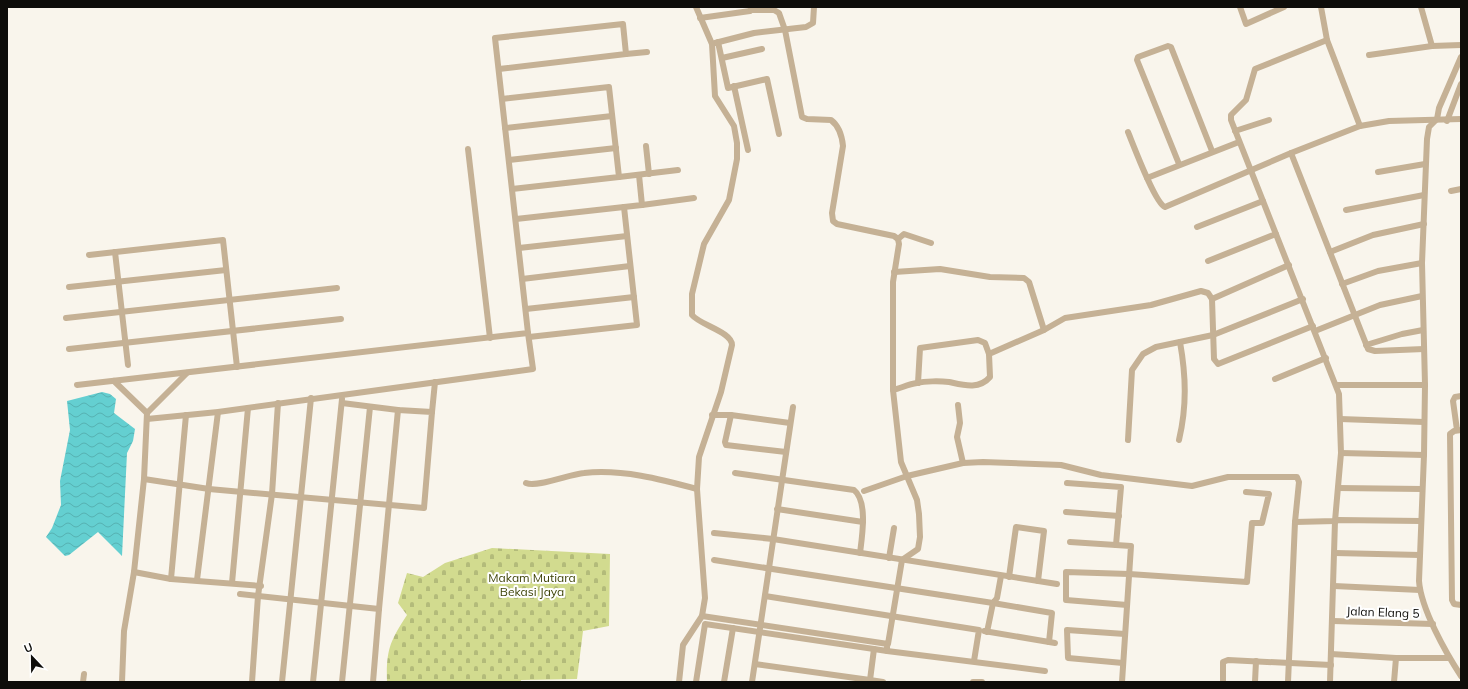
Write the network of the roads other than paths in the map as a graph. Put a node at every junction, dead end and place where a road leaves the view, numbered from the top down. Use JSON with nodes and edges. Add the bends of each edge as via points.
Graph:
{"nodes":[{"id":1,"x":696,"y":7,"type":"edge"},
{"id":2,"x":814,"y":7,"type":"edge"},
{"id":3,"x":1240,"y":7,"type":"edge"},
{"id":4,"x":1284,"y":7,"type":"edge"},
{"id":5,"x":1330,"y":7,"type":"edge"},
{"id":6,"x":1421,"y":7,"type":"edge"},
{"id":7,"x":752,"y":9,"type":"edge"},
{"id":8,"x":1322,"y":9,"type":"edge"},
{"id":9,"x":1272,"y":10,"type":"edge"},
{"id":10,"x":700,"y":18,"type":"junction"},
{"id":11,"x":785,"y":30,"type":"junction"},
{"id":12,"x":1327,"y":40,"type":"junction"},
{"id":13,"x":715,"y":43,"type":"junction"},
{"id":14,"x":1461,"y":45,"type":"edge"},
{"id":15,"x":1432,"y":46,"type":"junction"},
{"id":16,"x":762,"y":49,"type":"dead end"},
{"id":17,"x":648,"y":52,"type":"dead end"},
{"id":18,"x":626,"y":54,"type":"junction"},
{"id":19,"x":1369,"y":55,"type":"dead end"},
{"id":20,"x":722,"y":58,"type":"junction"},
{"id":21,"x":1461,"y":58,"type":"edge"},
{"id":22,"x":499,"y":69,"type":"junction"},
{"id":23,"x":1461,"y":84,"type":"edge"},
{"id":24,"x":734,"y":86,"type":"junction"},
{"id":25,"x":502,"y":99,"type":"junction"},
{"id":26,"x":612,"y":116,"type":"junction"},
{"id":27,"x":1437,"y":119,"type":"junction"},
{"id":28,"x":1461,"y":119,"type":"edge"},
{"id":29,"x":1269,"y":120,"type":"dead end"},
{"id":30,"x":1447,"y":121,"type":"junction"},
{"id":31,"x":1360,"y":126,"type":"junction"},
{"id":32,"x":505,"y":128,"type":"junction"},
{"id":33,"x":1235,"y":131,"type":"junction"},
{"id":34,"x":1128,"y":132,"type":"dead end"},
{"id":35,"x":779,"y":134,"type":"dead end"},
{"id":36,"x":1239,"y":142,"type":"junction"},
{"id":37,"x":646,"y":146,"type":"dead end"},
{"id":38,"x":616,"y":148,"type":"junction"},
{"id":39,"x":468,"y":149,"type":"dead end"},
{"id":40,"x":748,"y":150,"type":"dead end"},
{"id":41,"x":1212,"y":151,"type":"junction"},
{"id":42,"x":1291,"y":153,"type":"junction"},
{"id":43,"x":509,"y":160,"type":"junction"},
{"id":44,"x":1179,"y":164,"type":"junction"},
{"id":45,"x":1425,"y":164,"type":"junction"},
{"id":46,"x":678,"y":170,"type":"dead end"},
{"id":47,"x":1250,"y":170,"type":"junction"},
{"id":48,"x":1378,"y":172,"type":"dead end"},
{"id":49,"x":649,"y":174,"type":"junction"},
{"id":50,"x":639,"y":175,"type":"junction"},
{"id":51,"x":619,"y":177,"type":"junction"},
{"id":52,"x":1147,"y":178,"type":"junction"},
{"id":53,"x":512,"y":189,"type":"junction"},
{"id":54,"x":1461,"y":190,"type":"edge"},
{"id":55,"x":1451,"y":191,"type":"dead end"},
{"id":56,"x":1424,"y":195,"type":"junction"},
{"id":57,"x":694,"y":198,"type":"dead end"},
{"id":58,"x":1263,"y":201,"type":"junction"},
{"id":59,"x":642,"y":205,"type":"junction"},
{"id":60,"x":624,"y":207,"type":"junction"},
{"id":61,"x":1346,"y":210,"type":"dead end"},
{"id":62,"x":516,"y":219,"type":"junction"},
{"id":63,"x":1424,"y":224,"type":"junction"},
{"id":64,"x":1197,"y":228,"type":"dead end"},
{"id":65,"x":1276,"y":234,"type":"junction"},
{"id":66,"x":627,"y":236,"type":"junction"},
{"id":67,"x":898,"y":239,"type":"junction"},
{"id":68,"x":931,"y":243,"type":"dead end"},
{"id":69,"x":519,"y":248,"type":"junction"},
{"id":70,"x":115,"y":252,"type":"junction"},
{"id":71,"x":1330,"y":252,"type":"junction"},
{"id":72,"x":89,"y":255,"type":"dead end"},
{"id":73,"x":1208,"y":261,"type":"dead end"},
{"id":74,"x":1422,"y":263,"type":"junction"},
{"id":75,"x":1289,"y":265,"type":"junction"},
{"id":76,"x":630,"y":266,"type":"junction"},
{"id":77,"x":226,"y":270,"type":"junction"},
{"id":78,"x":894,"y":272,"type":"junction"},
{"id":79,"x":522,"y":279,"type":"junction"},
{"id":80,"x":118,"y":282,"type":"junction"},
{"id":81,"x":1342,"y":284,"type":"junction"},
{"id":82,"x":69,"y":287,"type":"dead end"},
{"id":83,"x":337,"y":288,"type":"dead end"},
{"id":84,"x":1422,"y":296,"type":"junction"},
{"id":85,"x":634,"y":297,"type":"junction"},
{"id":86,"x":1212,"y":299,"type":"junction"},
{"id":87,"x":1302,"y":299,"type":"junction"},
{"id":88,"x":229,"y":300,"type":"junction"},
{"id":89,"x":526,"y":309,"type":"junction"},
{"id":90,"x":122,"y":312,"type":"junction"},
{"id":91,"x":1354,"y":316,"type":"junction"},
{"id":92,"x":66,"y":318,"type":"dead end"},
{"id":93,"x":341,"y":319,"type":"dead end"},
{"id":94,"x":1314,"y":328,"type":"junction"},
{"id":95,"x":1044,"y":330,"type":"junction"},
{"id":96,"x":1423,"y":330,"type":"junction"},
{"id":97,"x":232,"y":331,"type":"junction"},
{"id":98,"x":529,"y":335,"type":"junction"},
{"id":99,"x":1213,"y":335,"type":"junction"},
{"id":100,"x":490,"y":338,"type":"junction"},
{"id":101,"x":1180,"y":342,"type":"junction"},
{"id":102,"x":125,"y":343,"type":"junction"},
{"id":103,"x":1366,"y":345,"type":"junction"},
{"id":104,"x":69,"y":349,"type":"dead end"},
{"id":105,"x":1424,"y":350,"type":"junction"},
{"id":106,"x":990,"y":354,"type":"junction"},
{"id":107,"x":1326,"y":358,"type":"junction"},
{"id":108,"x":128,"y":365,"type":"dead end"},
{"id":109,"x":236,"y":367,"type":"junction"},
{"id":110,"x":187,"y":372,"type":"junction"},
{"id":111,"x":1275,"y":379,"type":"dead end"},
{"id":112,"x":114,"y":381,"type":"junction"},
{"id":113,"x":435,"y":382,"type":"junction"},
{"id":114,"x":918,"y":383,"type":"junction"},
{"id":115,"x":77,"y":385,"type":"dead end"},
{"id":116,"x":1337,"y":385,"type":"junction"},
{"id":117,"x":1425,"y":385,"type":"junction"},
{"id":118,"x":893,"y":390,"type":"junction"},
{"id":119,"x":342,"y":394,"type":"junction"},
{"id":120,"x":1461,"y":396,"type":"edge"},
{"id":121,"x":311,"y":398,"type":"junction"},
{"id":122,"x":278,"y":403,"type":"junction"},
{"id":123,"x":342,"y":403,"type":"junction"},
{"id":124,"x":958,"y":406,"type":"dead end"},
{"id":125,"x":370,"y":407,"type":"junction"},
{"id":126,"x":793,"y":407,"type":"dead end"},
{"id":127,"x":248,"y":408,"type":"junction"},
{"id":128,"x":398,"y":410,"type":"junction"},
{"id":129,"x":218,"y":412,"type":"junction"},
{"id":130,"x":432,"y":412,"type":"junction"},
{"id":131,"x":186,"y":415,"type":"junction"},
{"id":132,"x":712,"y":415,"type":"junction"},
{"id":133,"x":731,"y":415,"type":"junction"},
{"id":134,"x":147,"y":416,"type":"junction"},
{"id":135,"x":1340,"y":420,"type":"junction"},
{"id":136,"x":1424,"y":422,"type":"junction"},
{"id":137,"x":790,"y":423,"type":"junction"},
{"id":138,"x":1459,"y":430,"type":"edge"},
{"id":139,"x":1128,"y":440,"type":"dead end"},
{"id":140,"x":1179,"y":440,"type":"dead end"},
{"id":141,"x":786,"y":452,"type":"junction"},
{"id":142,"x":1341,"y":453,"type":"junction"},
{"id":143,"x":1424,"y":455,"type":"junction"},
{"id":144,"x":964,"y":463,"type":"junction"},
{"id":145,"x":734,"y":473,"type":"dead end"},
{"id":146,"x":907,"y":476,"type":"junction"},
{"id":147,"x":144,"y":478,"type":"junction"},
{"id":148,"x":783,"y":480,"type":"junction"},
{"id":149,"x":526,"y":483,"type":"dead end"},
{"id":150,"x":1067,"y":483,"type":"dead end"},
{"id":151,"x":180,"y":486,"type":"junction"},
{"id":152,"x":1338,"y":488,"type":"junction"},
{"id":153,"x":697,"y":489,"type":"junction"},
{"id":154,"x":1422,"y":489,"type":"junction"},
{"id":155,"x":209,"y":490,"type":"junction"},
{"id":156,"x":864,"y":490,"type":"dead end"},
{"id":157,"x":239,"y":491,"type":"junction"},
{"id":158,"x":1246,"y":492,"type":"dead end"},
{"id":159,"x":272,"y":494,"type":"junction"},
{"id":160,"x":302,"y":497,"type":"junction"},
{"id":161,"x":331,"y":500,"type":"junction"},
{"id":162,"x":359,"y":502,"type":"junction"},
{"id":163,"x":390,"y":505,"type":"junction"},
{"id":164,"x":777,"y":509,"type":"junction"},
{"id":165,"x":1066,"y":512,"type":"dead end"},
{"id":166,"x":1119,"y":516,"type":"junction"},
{"id":167,"x":1336,"y":521,"type":"junction"},
{"id":168,"x":1421,"y":521,"type":"junction"},
{"id":169,"x":863,"y":522,"type":"junction"},
{"id":170,"x":1295,"y":522,"type":"junction"},
{"id":171,"x":894,"y":528,"type":"dead end"},
{"id":172,"x":714,"y":533,"type":"dead end"},
{"id":173,"x":773,"y":539,"type":"junction"},
{"id":174,"x":1070,"y":542,"type":"dead end"},
{"id":175,"x":1116,"y":545,"type":"junction"},
{"id":176,"x":860,"y":553,"type":"junction"},
{"id":177,"x":1335,"y":553,"type":"junction"},
{"id":178,"x":1420,"y":555,"type":"junction"},
{"id":179,"x":889,"y":558,"type":"junction"},
{"id":180,"x":714,"y":560,"type":"dead end"},
{"id":181,"x":902,"y":560,"type":"junction"},
{"id":182,"x":768,"y":568,"type":"junction"},
{"id":183,"x":134,"y":572,"type":"junction"},
{"id":184,"x":1129,"y":574,"type":"junction"},
{"id":185,"x":1001,"y":576,"type":"junction"},
{"id":186,"x":1010,"y":577,"type":"junction"},
{"id":187,"x":171,"y":579,"type":"junction"},
{"id":188,"x":197,"y":580,"type":"junction"},
{"id":189,"x":1038,"y":581,"type":"junction"},
{"id":190,"x":232,"y":583,"type":"junction"},
{"id":191,"x":1057,"y":584,"type":"dead end"},
{"id":192,"x":261,"y":586,"type":"junction"},
{"id":193,"x":1334,"y":586,"type":"junction"},
{"id":194,"x":897,"y":588,"type":"junction"},
{"id":195,"x":1420,"y":590,"type":"junction"},
{"id":196,"x":240,"y":594,"type":"dead end"},
{"id":197,"x":258,"y":596,"type":"junction"},
{"id":198,"x":765,"y":596,"type":"junction"},
{"id":199,"x":290,"y":599,"type":"junction"},
{"id":200,"x":320,"y":602,"type":"junction"},
{"id":201,"x":993,"y":603,"type":"junction"},
{"id":202,"x":350,"y":605,"type":"junction"},
{"id":203,"x":1127,"y":605,"type":"junction"},
{"id":204,"x":1461,"y":606,"type":"edge"},
{"id":205,"x":379,"y":609,"type":"junction"},
{"id":206,"x":702,"y":616,"type":"junction"},
{"id":207,"x":893,"y":617,"type":"junction"},
{"id":208,"x":1333,"y":622,"type":"junction"},
{"id":209,"x":1433,"y":624,"type":"junction"},
{"id":210,"x":761,"y":625,"type":"junction"},
{"id":211,"x":733,"y":628,"type":"junction"},
{"id":212,"x":979,"y":630,"type":"junction"},
{"id":213,"x":760,"y":632,"type":"junction"},
{"id":214,"x":987,"y":632,"type":"junction"},
{"id":215,"x":1125,"y":634,"type":"junction"},
{"id":216,"x":888,"y":644,"type":"junction"},
{"id":217,"x":874,"y":649,"type":"junction"},
{"id":218,"x":887,"y":651,"type":"junction"},
{"id":219,"x":1331,"y":654,"type":"junction"},
{"id":220,"x":1396,"y":658,"type":"junction"},
{"id":221,"x":1450,"y":658,"type":"junction"},
{"id":222,"x":974,"y":661,"type":"junction"},
{"id":223,"x":1256,"y":661,"type":"junction"},
{"id":224,"x":1289,"y":662,"type":"junction"},
{"id":225,"x":1123,"y":663,"type":"junction"},
{"id":226,"x":755,"y":664,"type":"junction"},
{"id":227,"x":1331,"y":665,"type":"junction"},
{"id":228,"x":1045,"y":671,"type":"dead end"},
{"id":229,"x":84,"y":674,"type":"dead end"},
{"id":230,"x":1461,"y":676,"type":"edge"},
{"id":231,"x":870,"y":680,"type":"junction"},
{"id":232,"x":83,"y":682,"type":"edge"},
{"id":233,"x":122,"y":682,"type":"edge"},
{"id":234,"x":252,"y":682,"type":"edge"},
{"id":235,"x":282,"y":682,"type":"edge"},
{"id":236,"x":313,"y":682,"type":"edge"},
{"id":237,"x":342,"y":682,"type":"edge"},
{"id":238,"x":373,"y":682,"type":"edge"},
{"id":239,"x":679,"y":682,"type":"edge"},
{"id":240,"x":696,"y":682,"type":"edge"},
{"id":241,"x":724,"y":682,"type":"edge"},
{"id":242,"x":752,"y":682,"type":"edge"},
{"id":243,"x":883,"y":682,"type":"edge"},
{"id":244,"x":973,"y":682,"type":"edge"},
{"id":245,"x":982,"y":682,"type":"edge"},
{"id":246,"x":1122,"y":682,"type":"edge"},
{"id":247,"x":1223,"y":682,"type":"edge"},
{"id":248,"x":1255,"y":682,"type":"edge"},
{"id":249,"x":1288,"y":682,"type":"edge"},
{"id":250,"x":1330,"y":682,"type":"edge"},
{"id":251,"x":1394,"y":682,"type":"edge"}],
"edges":[{"from":1,"to":10,"type":"street"},
{"from":2,"to":11,"type":"street","via":[[813,23]]},
{"from":3,"to":9,"type":"street","via":[[1246,24]]},
{"from":4,"to":9,"type":"street"},
{"from":5,"to":8,"type":"street"},
{"from":6,"to":15,"type":"street"},
{"from":7,"to":10,"type":"street"},
{"from":7,"to":11,"type":"street","via":[[778,11]]},
{"from":8,"to":12,"type":"street"},
{"from":10,"to":13,"type":"street"},
{"from":11,"to":13,"type":"street","via":[[754,33]]},
{"from":11,"to":67,"type":"street","via":[[802,117],[831,120],[836,124],[842,140],[833,221]]},
{"from":12,"to":31,"type":"street"},
{"from":12,"to":33,"type":"street","via":[[1255,69],[1246,100],[1231,117]]},
{"from":13,"to":20,"type":"street"},
{"from":13,"to":132,"type":"street","via":[[715,96],[732,120],[738,143],[738,159],[729,200],[704,244],[692,294],[691,310],[695,318],[728,336],[732,341],[721,392]]},
{"from":14,"to":15,"type":"street"},
{"from":15,"to":19,"type":"street"},
{"from":16,"to":20,"type":"street"},
{"from":17,"to":18,"type":"street"},
{"from":18,"to":22,"type":"street"},
{"from":18,"to":22,"type":"street","via":[[623,24],[495,38]]},
{"from":20,"to":24,"type":"street","via":[[728,88]]},
{"from":21,"to":27,"type":"street","via":[[1439,108]]},
{"from":22,"to":25,"type":"street"},
{"from":23,"to":30,"type":"street"},
{"from":24,"to":35,"type":"street","via":[[767,79]]},
{"from":24,"to":40,"type":"street"},
{"from":25,"to":26,"type":"street","via":[[609,87]]},
{"from":25,"to":32,"type":"street"},
{"from":26,"to":32,"type":"street"},
{"from":26,"to":38,"type":"street"},
{"from":27,"to":30,"type":"street"},
{"from":27,"to":31,"type":"street","via":[[1389,121]]},
{"from":27,"to":45,"type":"street","via":[[1429,127]]},
{"from":28,"to":30,"type":"street"},
{"from":29,"to":33,"type":"street"},
{"from":31,"to":42,"type":"street"},
{"from":32,"to":43,"type":"street"},
{"from":33,"to":36,"type":"street"},
{"from":34,"to":52,"type":"street"},
{"from":36,"to":41,"type":"street"},
{"from":36,"to":47,"type":"street"},
{"from":37,"to":49,"type":"street"},
{"from":38,"to":43,"type":"street"},
{"from":38,"to":51,"type":"street"},
{"from":39,"to":100,"type":"street"},
{"from":41,"to":44,"type":"street"},
{"from":41,"to":44,"type":"street","via":[[1171,47],[1141,56],[1137,60]]},
{"from":42,"to":47,"type":"street"},
{"from":42,"to":71,"type":"street"},
{"from":43,"to":53,"type":"street"},
{"from":44,"to":52,"type":"street"},
{"from":45,"to":48,"type":"street"},
{"from":45,"to":56,"type":"street"},
{"from":46,"to":49,"type":"street"},
{"from":47,"to":52,"type":"street","via":[[1165,206],[1160,203]]},
{"from":47,"to":58,"type":"street"},
{"from":49,"to":50,"type":"street"},
{"from":50,"to":51,"type":"street"},
{"from":50,"to":59,"type":"street"},
{"from":51,"to":53,"type":"street"},
{"from":53,"to":62,"type":"street"},
{"from":54,"to":55,"type":"street"},
{"from":56,"to":61,"type":"street"},
{"from":56,"to":63,"type":"street"},
{"from":57,"to":59,"type":"street"},
{"from":58,"to":64,"type":"street"},
{"from":58,"to":65,"type":"street"},
{"from":59,"to":60,"type":"street"},
{"from":60,"to":62,"type":"street"},
{"from":60,"to":66,"type":"street"},
{"from":62,"to":69,"type":"street"},
{"from":63,"to":71,"type":"street","via":[[1373,235]]},
{"from":63,"to":74,"type":"street"},
{"from":65,"to":73,"type":"street"},
{"from":65,"to":75,"type":"street"},
{"from":66,"to":69,"type":"street"},
{"from":66,"to":76,"type":"street"},
{"from":67,"to":68,"type":"street","via":[[904,234]]},
{"from":67,"to":78,"type":"street"},
{"from":69,"to":79,"type":"street"},
{"from":70,"to":72,"type":"street"},
{"from":70,"to":77,"type":"street","via":[[223,240]]},
{"from":70,"to":80,"type":"street"},
{"from":71,"to":81,"type":"street"},
{"from":74,"to":81,"type":"street","via":[[1378,271]]},
{"from":74,"to":84,"type":"street"},
{"from":75,"to":86,"type":"street"},
{"from":75,"to":87,"type":"street"},
{"from":76,"to":79,"type":"street"},
{"from":76,"to":85,"type":"street"},
{"from":77,"to":80,"type":"street"},
{"from":77,"to":88,"type":"street"},
{"from":78,"to":95,"type":"street","via":[[940,269],[990,277],[1024,278],[1029,282]]},
{"from":78,"to":118,"type":"street"},
{"from":79,"to":89,"type":"street"},
{"from":80,"to":82,"type":"street"},
{"from":80,"to":90,"type":"street"},
{"from":81,"to":91,"type":"street"},
{"from":83,"to":88,"type":"street"},
{"from":84,"to":91,"type":"street","via":[[1380,305]]},
{"from":84,"to":96,"type":"street"},
{"from":85,"to":89,"type":"street"},
{"from":85,"to":98,"type":"street","via":[[637,325]]},
{"from":86,"to":95,"type":"street","via":[[1206,291],[1201,291],[1151,305],[1072,316]]},
{"from":86,"to":99,"type":"street"},
{"from":87,"to":94,"type":"street"},
{"from":87,"to":99,"type":"street"},
{"from":88,"to":90,"type":"street"},
{"from":88,"to":97,"type":"street"},
{"from":89,"to":98,"type":"street"},
{"from":90,"to":92,"type":"street"},
{"from":90,"to":102,"type":"street"},
{"from":91,"to":94,"type":"street"},
{"from":91,"to":103,"type":"street"},
{"from":93,"to":97,"type":"street"},
{"from":94,"to":99,"type":"street","via":[[1218,364],[1214,359]]},
{"from":94,"to":107,"type":"street"},
{"from":95,"to":106,"type":"street"},
{"from":96,"to":103,"type":"street"},
{"from":96,"to":105,"type":"street"},
{"from":97,"to":102,"type":"street"},
{"from":97,"to":109,"type":"street"},
{"from":98,"to":100,"type":"street"},
{"from":98,"to":113,"type":"street","via":[[533,369]]},
{"from":99,"to":101,"type":"street"},
{"from":100,"to":109,"type":"street"},
{"from":101,"to":139,"type":"street","via":[[1148,350],[1139,358],[1132,370],[1132,407]]},
{"from":101,"to":140,"type":"street","via":[[1185,371],[1186,401]]},
{"from":102,"to":104,"type":"street"},
{"from":102,"to":108,"type":"street"},
{"from":103,"to":105,"type":"street","via":[[1368,349],[1375,351]]},
{"from":105,"to":117,"type":"street"},
{"from":106,"to":114,"type":"street","via":[[990,376],[983,383]]},
{"from":106,"to":114,"type":"street","via":[[985,343],[978,340],[920,348]]},
{"from":107,"to":111,"type":"street"},
{"from":107,"to":116,"type":"street"},
{"from":109,"to":110,"type":"street"},
{"from":110,"to":112,"type":"street"},
{"from":110,"to":134,"type":"street"},
{"from":112,"to":115,"type":"street"},
{"from":112,"to":134,"type":"street"},
{"from":113,"to":119,"type":"street"},
{"from":113,"to":130,"type":"street"},
{"from":114,"to":118,"type":"street"},
{"from":116,"to":117,"type":"street"},
{"from":116,"to":135,"type":"street"},
{"from":117,"to":136,"type":"street"},
{"from":118,"to":146,"type":"street","via":[[901,462]]},
{"from":119,"to":121,"type":"street"},
{"from":119,"to":123,"type":"street"},
{"from":120,"to":138,"type":"street","via":[[1455,397],[1453,401]]},
{"from":121,"to":122,"type":"street"},
{"from":121,"to":160,"type":"street"},
{"from":122,"to":127,"type":"street"},
{"from":122,"to":159,"type":"street"},
{"from":123,"to":125,"type":"street"},
{"from":123,"to":161,"type":"street"},
{"from":124,"to":144,"type":"street","via":[[960,423],[957,437]]},
{"from":125,"to":128,"type":"street"},
{"from":125,"to":162,"type":"street"},
{"from":126,"to":137,"type":"street"},
{"from":127,"to":129,"type":"street"},
{"from":127,"to":157,"type":"street"},
{"from":128,"to":130,"type":"street"},
{"from":128,"to":163,"type":"street"},
{"from":129,"to":131,"type":"street"},
{"from":129,"to":155,"type":"street"},
{"from":130,"to":163,"type":"street","via":[[424,508]]},
{"from":131,"to":134,"type":"street"},
{"from":131,"to":151,"type":"street"},
{"from":132,"to":133,"type":"street"},
{"from":132,"to":153,"type":"street","via":[[699,457]]},
{"from":133,"to":137,"type":"street"},
{"from":133,"to":141,"type":"street","via":[[726,445]]},
{"from":134,"to":147,"type":"street"},
{"from":135,"to":136,"type":"street"},
{"from":135,"to":142,"type":"street"},
{"from":136,"to":143,"type":"street"},
{"from":137,"to":141,"type":"street"},
{"from":138,"to":204,"type":"street","via":[[1450,434],[1452,600],[1454,604]]},
{"from":141,"to":148,"type":"street"},
{"from":142,"to":143,"type":"street"},
{"from":142,"to":152,"type":"street"},
{"from":143,"to":154,"type":"street"},
{"from":144,"to":146,"type":"street"},
{"from":144,"to":170,"type":"street","via":[[1061,465],[1101,475],[1192,486],[1228,477],[1296,477],[1299,482]]},
{"from":145,"to":148,"type":"street"},
{"from":146,"to":156,"type":"street"},
{"from":146,"to":181,"type":"street","via":[[917,500],[920,537],[918,549]]},
{"from":147,"to":151,"type":"street"},
{"from":147,"to":183,"type":"street"},
{"from":148,"to":164,"type":"street"},
{"from":148,"to":169,"type":"street","via":[[854,490],[860,497]]},
{"from":149,"to":153,"type":"street","via":[[534,484],[596,472],[636,474]]},
{"from":150,"to":166,"type":"street","via":[[1121,487]]},
{"from":151,"to":155,"type":"street"},
{"from":151,"to":187,"type":"street"},
{"from":152,"to":154,"type":"street"},
{"from":152,"to":167,"type":"street"},
{"from":153,"to":206,"type":"street","via":[[705,590]]},
{"from":154,"to":168,"type":"street"},
{"from":155,"to":157,"type":"street"},
{"from":155,"to":188,"type":"street"},
{"from":157,"to":159,"type":"street"},
{"from":157,"to":190,"type":"street"},
{"from":158,"to":184,"type":"street","via":[[1269,494],[1262,523],[1252,523],[1247,582]]},
{"from":159,"to":160,"type":"street"},
{"from":159,"to":192,"type":"street"},
{"from":160,"to":161,"type":"street"},
{"from":160,"to":199,"type":"street"},
{"from":161,"to":162,"type":"street"},
{"from":161,"to":200,"type":"street"},
{"from":162,"to":163,"type":"street"},
{"from":162,"to":202,"type":"street"},
{"from":163,"to":205,"type":"street"},
{"from":164,"to":169,"type":"street"},
{"from":164,"to":173,"type":"street"},
{"from":165,"to":166,"type":"street"},
{"from":166,"to":175,"type":"street"},
{"from":167,"to":168,"type":"street"},
{"from":167,"to":170,"type":"street"},
{"from":167,"to":177,"type":"street"},
{"from":168,"to":178,"type":"street"},
{"from":169,"to":176,"type":"street"},
{"from":170,"to":224,"type":"street"},
{"from":171,"to":179,"type":"street"},
{"from":172,"to":173,"type":"street"},
{"from":173,"to":176,"type":"street"},
{"from":173,"to":182,"type":"street"},
{"from":174,"to":175,"type":"street"},
{"from":175,"to":184,"type":"street","via":[[1131,546]]},
{"from":176,"to":179,"type":"street"},
{"from":177,"to":178,"type":"street"},
{"from":177,"to":193,"type":"street"},
{"from":178,"to":195,"type":"street"},
{"from":179,"to":181,"type":"street"},
{"from":180,"to":182,"type":"street"},
{"from":181,"to":185,"type":"street"},
{"from":181,"to":194,"type":"street"},
{"from":182,"to":194,"type":"street"},
{"from":182,"to":198,"type":"street"},
{"from":183,"to":187,"type":"street"},
{"from":183,"to":233,"type":"street","via":[[124,631]]},
{"from":184,"to":203,"type":"street"},
{"from":184,"to":203,"type":"street","via":[[1066,572],[1066,600]]},
{"from":185,"to":186,"type":"street"},
{"from":185,"to":201,"type":"street","via":[[997,598]]},
{"from":186,"to":189,"type":"street"},
{"from":186,"to":189,"type":"street","via":[[1016,527],[1044,531]]},
{"from":187,"to":188,"type":"street"},
{"from":188,"to":190,"type":"street"},
{"from":189,"to":191,"type":"street"},
{"from":190,"to":192,"type":"street"},
{"from":192,"to":197,"type":"street"},
{"from":193,"to":195,"type":"street"},
{"from":193,"to":208,"type":"street"},
{"from":194,"to":201,"type":"street"},
{"from":194,"to":207,"type":"street"},
{"from":195,"to":209,"type":"street"},
{"from":196,"to":197,"type":"street"},
{"from":197,"to":199,"type":"street"},
{"from":197,"to":234,"type":"street"},
{"from":198,"to":207,"type":"street"},
{"from":198,"to":210,"type":"street"},
{"from":199,"to":200,"type":"street"},
{"from":199,"to":235,"type":"street"},
{"from":200,"to":202,"type":"street"},
{"from":200,"to":236,"type":"street"},
{"from":201,"to":214,"type":"street"},
{"from":201,"to":214,"type":"street","via":[[1052,613],[1052,642]]},
{"from":202,"to":205,"type":"street"},
{"from":202,"to":237,"type":"street"},
{"from":203,"to":215,"type":"street"},
{"from":205,"to":238,"type":"street"},
{"from":206,"to":210,"type":"street"},
{"from":206,"to":239,"type":"street","via":[[683,646]]},
{"from":207,"to":212,"type":"street"},
{"from":207,"to":216,"type":"street"},
{"from":208,"to":209,"type":"street","name":"Jalan Elang 5"},
{"from":208,"to":219,"type":"street"},
{"from":209,"to":221,"type":"street"},
{"from":210,"to":213,"type":"street"},
{"from":210,"to":216,"type":"street"},
{"from":211,"to":213,"type":"street"},
{"from":211,"to":240,"type":"street","via":[[705,624]]},
{"from":211,"to":241,"type":"street"},
{"from":212,"to":214,"type":"street"},
{"from":212,"to":222,"type":"street"},
{"from":213,"to":217,"type":"street"},
{"from":213,"to":226,"type":"street"},
{"from":215,"to":225,"type":"street"},
{"from":215,"to":225,"type":"street","via":[[1067,630],[1068,658]]},
{"from":216,"to":218,"type":"street"},
{"from":217,"to":218,"type":"street"},
{"from":217,"to":231,"type":"street"},
{"from":218,"to":222,"type":"street"},
{"from":219,"to":220,"type":"street"},
{"from":219,"to":227,"type":"street"},
{"from":220,"to":221,"type":"street"},
{"from":220,"to":251,"type":"street"},
{"from":221,"to":230,"type":"street"},
{"from":222,"to":228,"type":"street"},
{"from":223,"to":224,"type":"street"},
{"from":223,"to":247,"type":"street","via":[[1225,660]]},
{"from":223,"to":248,"type":"street"},
{"from":224,"to":227,"type":"street"},
{"from":224,"to":249,"type":"street"},
{"from":225,"to":246,"type":"street"},
{"from":226,"to":231,"type":"street"},
{"from":226,"to":242,"type":"street"},
{"from":227,"to":250,"type":"street"},
{"from":229,"to":232,"type":"street"},
{"from":231,"to":243,"type":"street"},
{"from":244,"to":245,"type":"street"}]}
